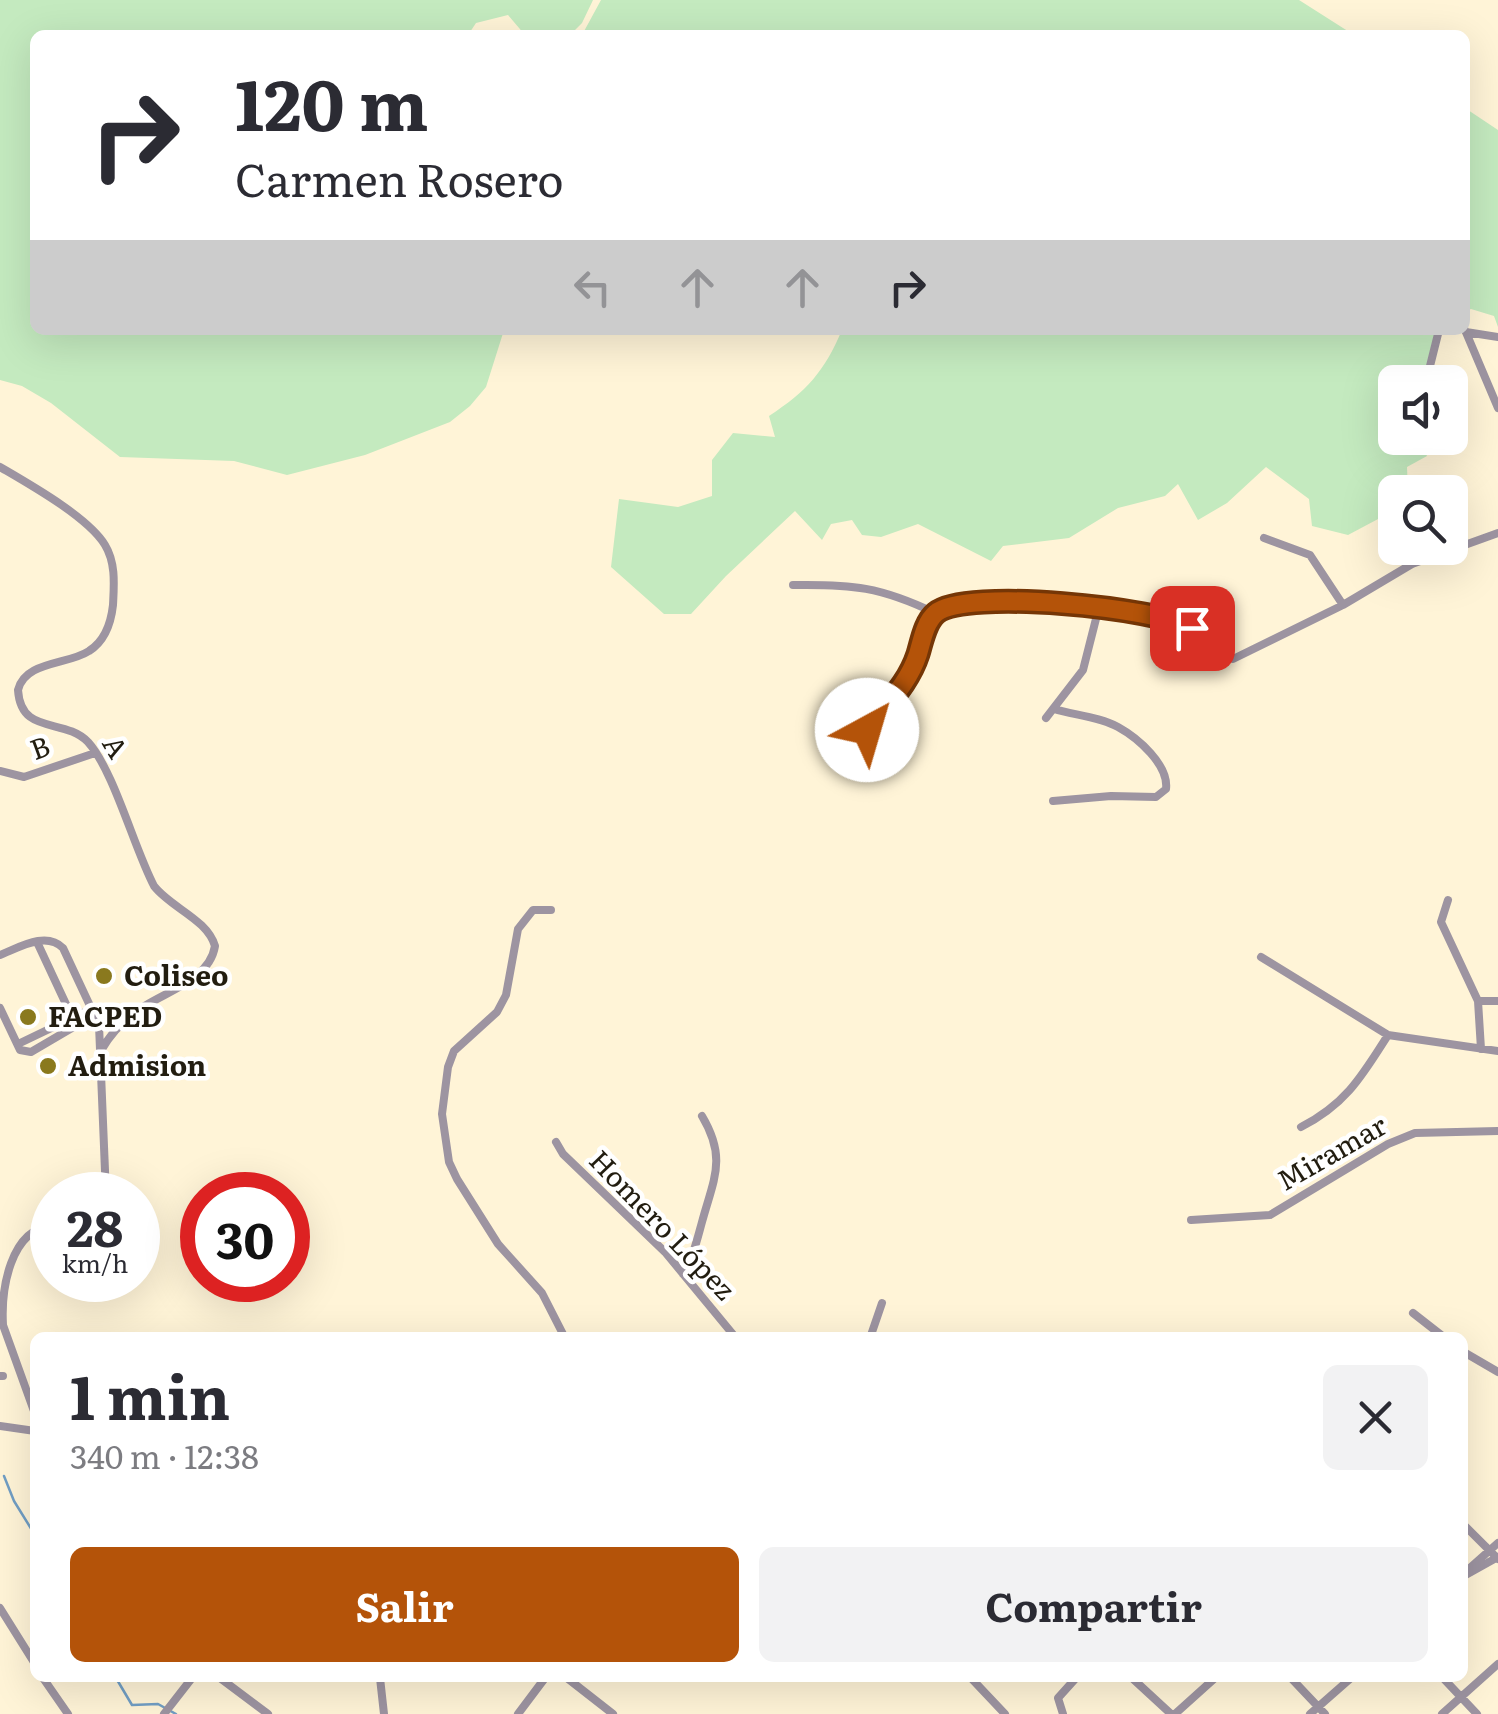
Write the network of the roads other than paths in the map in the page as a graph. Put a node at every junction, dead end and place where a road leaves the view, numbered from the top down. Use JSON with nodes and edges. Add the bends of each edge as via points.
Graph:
{"nodes":[{"id":1,"x":1470,"y":332,"type":"edge"},
{"id":2,"x":1438,"y":335,"type":"edge"},
{"id":3,"x":1467,"y":335,"type":"edge"},
{"id":4,"x":1498,"y":337,"type":"edge"},
{"id":5,"x":1430,"y":365,"type":"edge"},
{"id":6,"x":1498,"y":408,"type":"edge"},
{"id":7,"x":0,"y":467,"type":"edge"},
{"id":8,"x":1498,"y":534,"type":"edge"},
{"id":9,"x":1264,"y":538,"type":"dead end"},
{"id":10,"x":793,"y":585,"type":"dead end"},
{"id":11,"x":1343,"y":605,"type":"junction"},
{"id":12,"x":1099,"y":607,"type":"junction"},
{"id":13,"x":935,"y":613,"type":"junction"},
{"id":14,"x":1054,"y":709,"type":"junction"},
{"id":15,"x":1046,"y":718,"type":"dead end"},
{"id":16,"x":94,"y":753,"type":"junction"},
{"id":17,"x":838,"y":760,"type":"dead end"},
{"id":18,"x":0,"y":771,"type":"edge"},
{"id":19,"x":1053,"y":801,"type":"dead end"},
{"id":20,"x":1448,"y":900,"type":"dead end"},
{"id":21,"x":551,"y":910,"type":"dead end"},
{"id":22,"x":37,"y":942,"type":"junction"},
{"id":23,"x":0,"y":954,"type":"edge"},
{"id":24,"x":1261,"y":957,"type":"dead end"},
{"id":25,"x":1478,"y":1001,"type":"junction"},
{"id":26,"x":1498,"y":1001,"type":"edge"},
{"id":27,"x":0,"y":1008,"type":"edge"},
{"id":28,"x":92,"y":1012,"type":"junction"},
{"id":29,"x":72,"y":1018,"type":"junction"},
{"id":30,"x":56,"y":1026,"type":"junction"},
{"id":31,"x":1388,"y":1035,"type":"junction"},
{"id":32,"x":60,"y":1038,"type":"junction"},
{"id":33,"x":18,"y":1044,"type":"junction"},
{"id":34,"x":102,"y":1049,"type":"junction"},
{"id":35,"x":1481,"y":1049,"type":"junction"},
{"id":36,"x":1498,"y":1051,"type":"edge"},
{"id":37,"x":702,"y":1116,"type":"dead end"},
{"id":38,"x":1301,"y":1127,"type":"dead end"},
{"id":39,"x":1498,"y":1131,"type":"edge"},
{"id":40,"x":556,"y":1142,"type":"dead end"},
{"id":41,"x":105,"y":1172,"type":"edge"},
{"id":42,"x":1191,"y":1220,"type":"dead end"},
{"id":43,"x":30,"y":1233,"type":"edge"},
{"id":44,"x":683,"y":1274,"type":"junction"},
{"id":45,"x":882,"y":1303,"type":"dead end"},
{"id":46,"x":1414,"y":1314,"type":"dead end"},
{"id":47,"x":562,"y":1332,"type":"edge"},
{"id":48,"x":731,"y":1332,"type":"edge"},
{"id":49,"x":872,"y":1332,"type":"edge"},
{"id":50,"x":1437,"y":1332,"type":"edge"},
{"id":51,"x":1468,"y":1354,"type":"edge"},
{"id":52,"x":1498,"y":1372,"type":"edge"},
{"id":53,"x":30,"y":1400,"type":"edge"},
{"id":54,"x":0,"y":1426,"type":"edge"},
{"id":55,"x":30,"y":1430,"type":"edge"},
{"id":56,"x":1468,"y":1528,"type":"edge"},
{"id":57,"x":1498,"y":1543,"type":"edge"},
{"id":58,"x":1496,"y":1556,"type":"edge"},
{"id":59,"x":1468,"y":1572,"type":"edge"},
{"id":60,"x":0,"y":1608,"type":"edge"},
{"id":61,"x":30,"y":1656,"type":"edge"},
{"id":62,"x":1498,"y":1664,"type":"edge"},
{"id":63,"x":46,"y":1682,"type":"edge"},
{"id":64,"x":189,"y":1682,"type":"edge"},
{"id":65,"x":225,"y":1682,"type":"edge"},
{"id":66,"x":380,"y":1682,"type":"edge"},
{"id":67,"x":543,"y":1682,"type":"edge"},
{"id":68,"x":572,"y":1682,"type":"edge"},
{"id":69,"x":974,"y":1682,"type":"edge"},
{"id":70,"x":1073,"y":1682,"type":"edge"},
{"id":71,"x":1137,"y":1682,"type":"edge"},
{"id":72,"x":1210,"y":1682,"type":"edge"},
{"id":73,"x":1295,"y":1682,"type":"edge"},
{"id":74,"x":1347,"y":1682,"type":"edge"},
{"id":75,"x":1447,"y":1682,"type":"edge"},
{"id":76,"x":1461,"y":1697,"type":"junction"},
{"id":77,"x":1322,"y":1710,"type":"edge"},
{"id":78,"x":68,"y":1714,"type":"edge"},
{"id":79,"x":164,"y":1714,"type":"edge"},
{"id":80,"x":268,"y":1714,"type":"edge"},
{"id":81,"x":384,"y":1714,"type":"edge"},
{"id":82,"x":518,"y":1714,"type":"edge"},
{"id":83,"x":613,"y":1714,"type":"edge"},
{"id":84,"x":1005,"y":1714,"type":"edge"},
{"id":85,"x":1063,"y":1714,"type":"edge"},
{"id":86,"x":1173,"y":1714,"type":"edge"},
{"id":87,"x":1310,"y":1714,"type":"edge"},
{"id":88,"x":1442,"y":1714,"type":"edge"},
{"id":89,"x":1476,"y":1714,"type":"edge"}],
"edges":[{"from":1,"to":4,"type":"street"},
{"from":2,"to":5,"type":"street"},
{"from":3,"to":6,"type":"street"},
{"from":7,"to":16,"type":"street","name":"A","via":[[97,534],[112,564],[112,610],[102,639],[81,655],[24,677],[18,690],[23,712],[77,733]]},
{"from":8,"to":11,"type":"street","via":[[1412,564]]},
{"from":9,"to":11,"type":"street","via":[[1310,555]]},
{"from":10,"to":13,"type":"street","via":[[861,586]]},
{"from":11,"to":12,"type":"street","via":[[1233,660],[1182,622]]},
{"from":12,"to":13,"type":"street","via":[[1019,601]]},
{"from":12,"to":14,"type":"street","via":[[1083,670]]},
{"from":13,"to":17,"type":"street","via":[[905,683]]},
{"from":14,"to":15,"type":"street"},
{"from":14,"to":19,"type":"street","via":[[1123,730],[1162,767],[1168,782],[1156,796]]},
{"from":16,"to":18,"type":"street","name":"B","via":[[24,777]]},
{"from":16,"to":34,"type":"street","name":"A","via":[[154,886],[205,927],[215,946],[198,975],[135,1012]]},
{"from":20,"to":25,"type":"street","via":[[1442,922]]},
{"from":21,"to":47,"type":"street","via":[[533,910],[518,930],[506,995],[497,1012],[458,1046],[448,1066],[442,1114],[449,1162]]},
{"from":22,"to":23,"type":"street"},
{"from":22,"to":28,"type":"street","via":[[55,940],[63,948]]},
{"from":22,"to":29,"type":"street"},
{"from":24,"to":31,"type":"street"},
{"from":25,"to":26,"type":"street"},
{"from":25,"to":35,"type":"street"},
{"from":27,"to":33,"type":"street"},
{"from":28,"to":29,"type":"street"},
{"from":28,"to":32,"type":"street"},
{"from":28,"to":34,"type":"street"},
{"from":29,"to":30,"type":"street"},
{"from":30,"to":32,"type":"street"},
{"from":30,"to":33,"type":"street"},
{"from":31,"to":35,"type":"street"},
{"from":31,"to":38,"type":"street","via":[[1342,1100]]},
{"from":32,"to":33,"type":"street","via":[[31,1052]]},
{"from":34,"to":41,"type":"street"},
{"from":35,"to":36,"type":"street"},
{"from":37,"to":44,"type":"street","via":[[715,1138],[715,1184]]},
{"from":39,"to":42,"type":"street","name":"Miramar","via":[[1416,1133],[1270,1215]]},
{"from":40,"to":44,"type":"street","name":"Homero López"},
{"from":43,"to":53,"type":"street","via":[[16,1248],[2,1310]]},
{"from":44,"to":48,"type":"street","name":"Homero López"},
{"from":45,"to":49,"type":"street"},
{"from":46,"to":50,"type":"street"},
{"from":51,"to":52,"type":"street"},
{"from":54,"to":55,"type":"street"},
{"from":56,"to":58,"type":"street"},
{"from":57,"to":58,"type":"street"},
{"from":58,"to":59,"type":"street"},
{"from":60,"to":61,"type":"street"},
{"from":62,"to":76,"type":"street"},
{"from":63,"to":78,"type":"street"},
{"from":64,"to":79,"type":"street"},
{"from":65,"to":80,"type":"street"},
{"from":66,"to":81,"type":"street"},
{"from":67,"to":82,"type":"street"},
{"from":68,"to":83,"type":"street"},
{"from":69,"to":84,"type":"street"},
{"from":70,"to":85,"type":"street","via":[[1058,1700]]},
{"from":71,"to":86,"type":"street"},
{"from":72,"to":86,"type":"street"},
{"from":73,"to":77,"type":"street"},
{"from":74,"to":77,"type":"street"},
{"from":75,"to":76,"type":"street"},
{"from":76,"to":88,"type":"street"},
{"from":76,"to":89,"type":"street"},
{"from":77,"to":87,"type":"street"}]}
